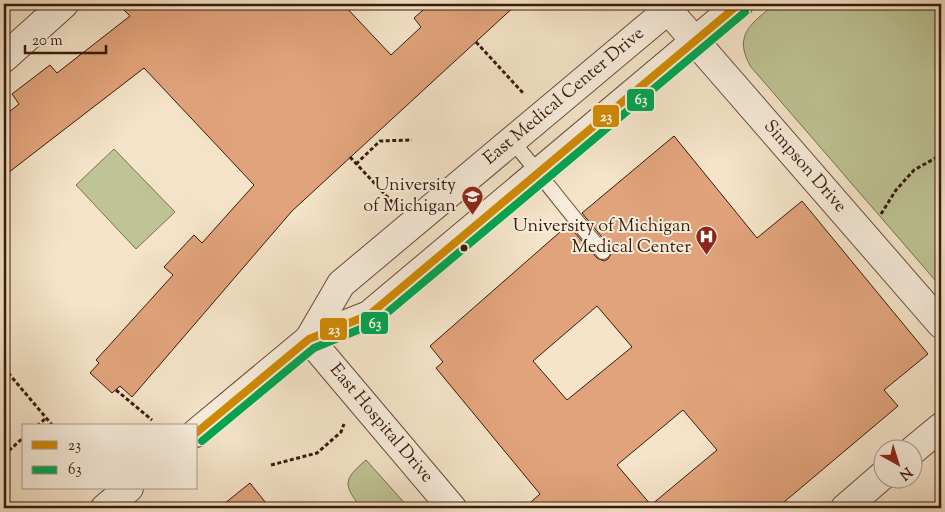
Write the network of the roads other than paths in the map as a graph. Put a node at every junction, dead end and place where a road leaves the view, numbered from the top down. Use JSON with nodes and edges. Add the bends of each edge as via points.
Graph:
{"nodes":[{"id":1,"x":64,"y":4,"type":"edge"},
{"id":2,"x":739,"y":4,"type":"edge"},
{"id":3,"x":672,"y":7,"type":"edge"},
{"id":4,"x":695,"y":41,"type":"junction"},
{"id":5,"x":4,"y":58,"type":"edge"},
{"id":6,"x":512,"y":141,"type":"junction"},
{"id":7,"x":538,"y":172,"type":"junction"},
{"id":8,"x":603,"y":252,"type":"dead end"},
{"id":9,"x":941,"y":324,"type":"edge"},
{"id":10,"x":309,"y":339,"type":"junction"},
{"id":11,"x":941,"y":427,"type":"edge"},
{"id":12,"x":198,"y":431,"type":"edge"},
{"id":13,"x":922,"y":443,"type":"edge"},
{"id":14,"x":872,"y":485,"type":"edge"},
{"id":15,"x":127,"y":490,"type":"edge"},
{"id":16,"x":105,"y":508,"type":"edge"},
{"id":17,"x":452,"y":508,"type":"edge"},
{"id":18,"x":845,"y":508,"type":"edge"}],
"edges":[{"from":1,"to":5,"type":"street"},
{"from":2,"to":4,"type":"street","name":"East Medical Center Drive"},
{"from":3,"to":4,"type":"street","name":"Simpson Drive"},
{"from":3,"to":6,"type":"street","name":"East Medical Center Drive"},
{"from":4,"to":7,"type":"street","name":"East Medical Center Drive"},
{"from":4,"to":9,"type":"street","name":"Simpson Drive"},
{"from":6,"to":7,"type":"lane"},
{"from":6,"to":10,"type":"street","name":"East Medical Center Drive","via":[[341,284]]},
{"from":7,"to":8,"type":"lane"},
{"from":7,"to":10,"type":"street","name":"East Medical Center Drive","via":[[369,315]]},
{"from":10,"to":12,"type":"street","name":"East Medical Center Drive"},
{"from":10,"to":17,"type":"street","name":"East Hospital Drive"},
{"from":11,"to":13,"type":"street"},
{"from":14,"to":18,"type":"street"},
{"from":15,"to":16,"type":"street"}]}
